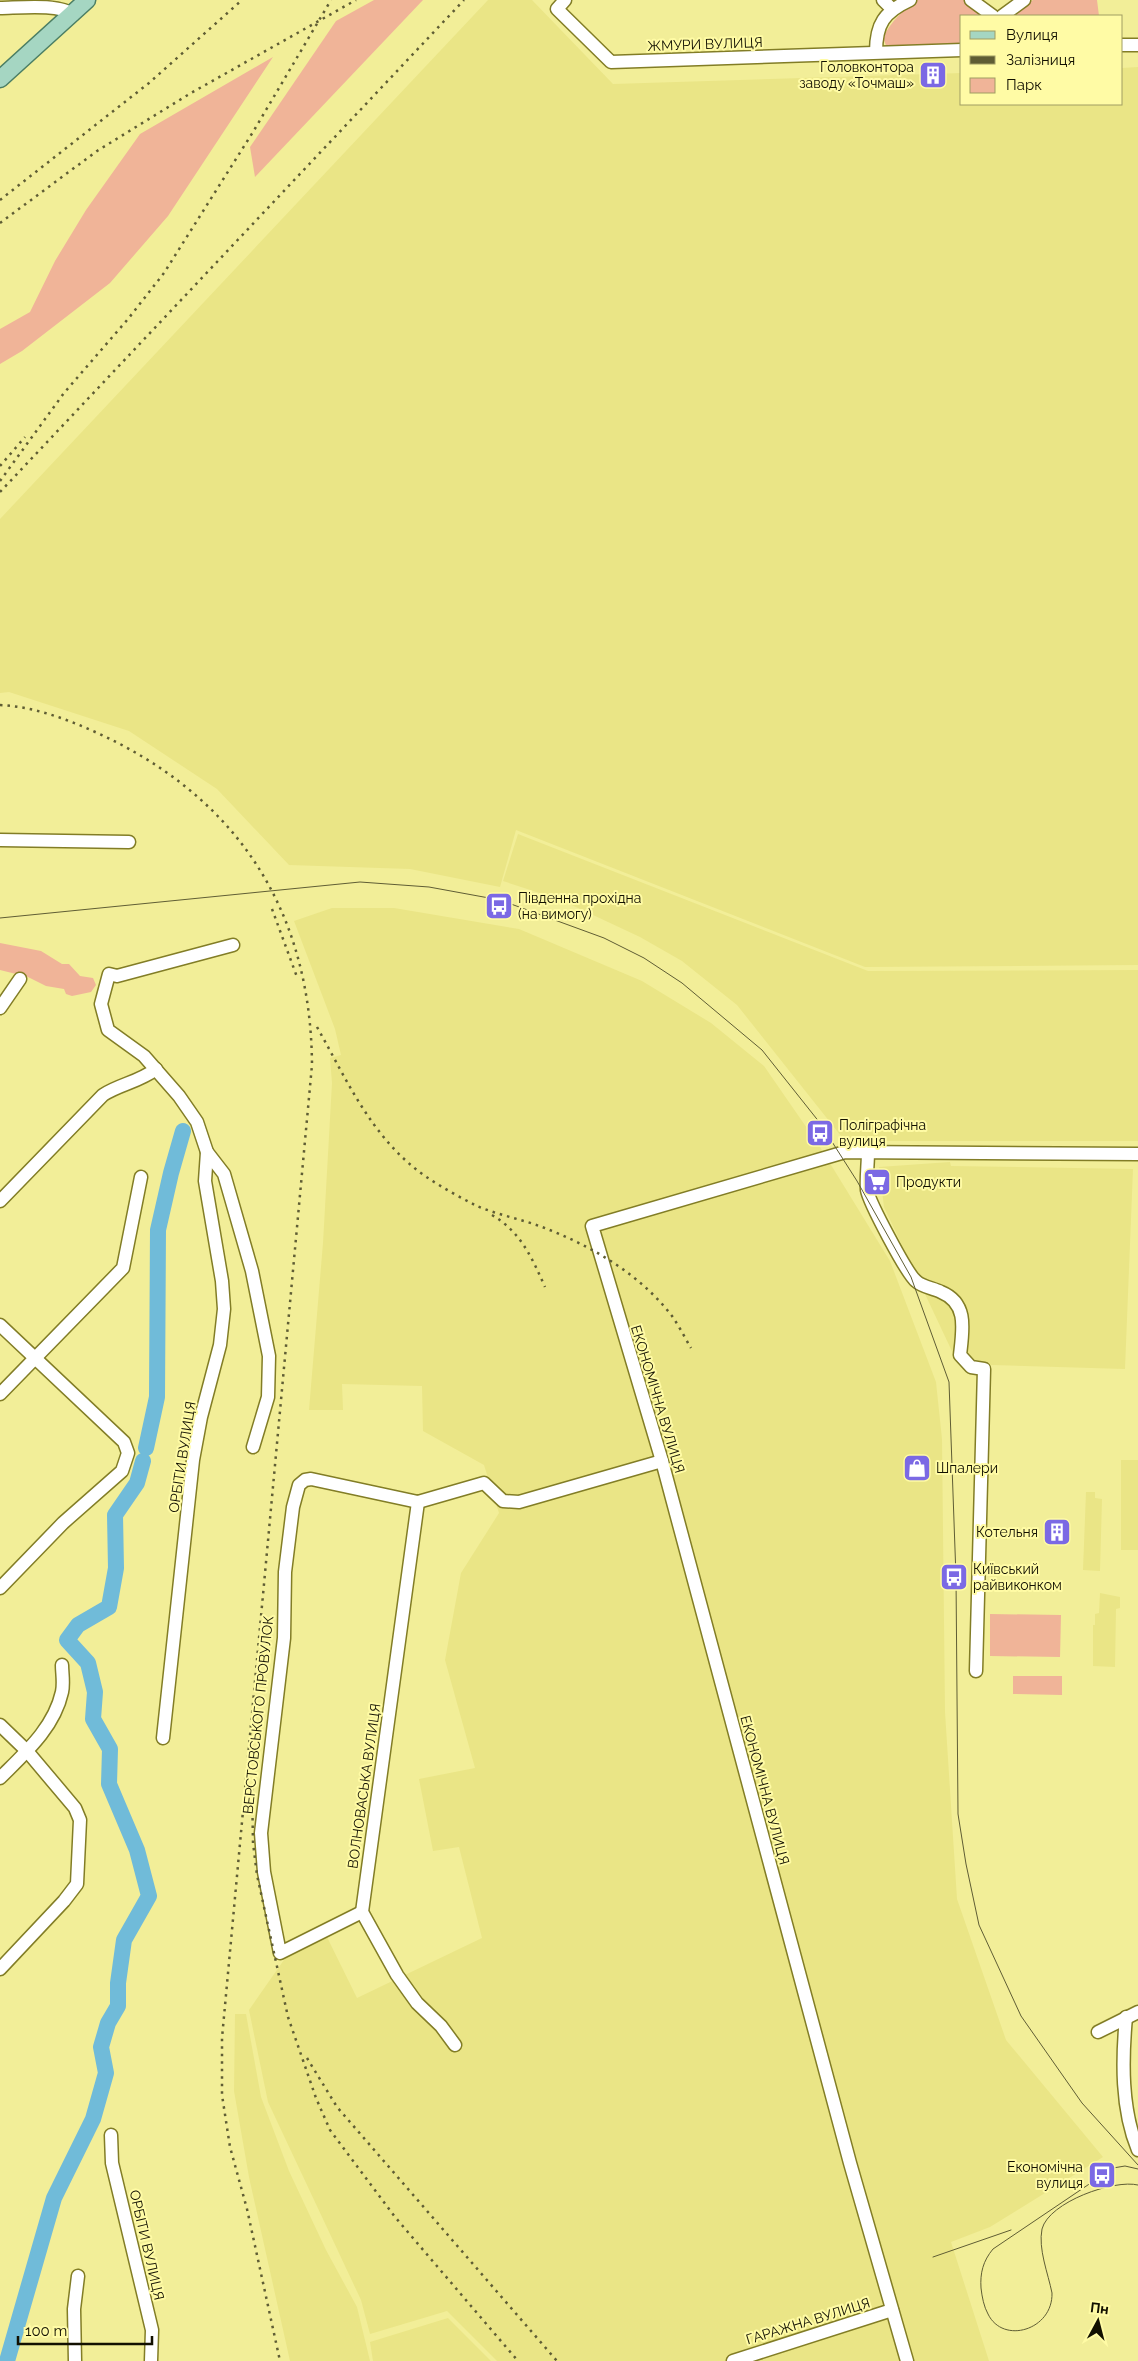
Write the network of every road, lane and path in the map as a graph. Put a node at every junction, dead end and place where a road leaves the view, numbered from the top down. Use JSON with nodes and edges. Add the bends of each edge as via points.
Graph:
{"nodes":[{"id":1,"x":87,"y":0,"type":"edge"},
{"id":2,"x":910,"y":0,"type":"edge"},
{"id":3,"x":971,"y":0,"type":"edge"},
{"id":4,"x":1024,"y":0,"type":"edge"},
{"id":5,"x":561,"y":4,"type":"edge"},
{"id":6,"x":887,"y":4,"type":"edge"},
{"id":7,"x":0,"y":8,"type":"edge"},
{"id":8,"x":73,"y":15,"type":"junction"},
{"id":9,"x":992,"y":15,"type":"edge"},
{"id":10,"x":1003,"y":15,"type":"edge"},
{"id":11,"x":1123,"y":45,"type":"edge"},
{"id":12,"x":1138,"y":45,"type":"edge"},
{"id":13,"x":960,"y":50,"type":"edge"},
{"id":14,"x":876,"y":52,"type":"junction"},
{"id":15,"x":0,"y":79,"type":"edge"},
{"id":16,"x":0,"y":840,"type":"edge"},
{"id":17,"x":129,"y":842,"type":"dead end"},
{"id":18,"x":233,"y":945,"type":"dead end"},
{"id":19,"x":20,"y":979,"type":"dead end"},
{"id":20,"x":0,"y":1008,"type":"edge"},
{"id":21,"x":156,"y":1069,"type":"junction"},
{"id":22,"x":207,"y":1152,"type":"junction"},
{"id":23,"x":868,"y":1152,"type":"junction"},
{"id":24,"x":1138,"y":1154,"type":"edge"},
{"id":25,"x":141,"y":1176,"type":"dead end"},
{"id":26,"x":0,"y":1201,"type":"edge"},
{"id":27,"x":0,"y":1325,"type":"edge"},
{"id":28,"x":34,"y":1358,"type":"junction"},
{"id":29,"x":0,"y":1394,"type":"edge"},
{"id":30,"x":253,"y":1447,"type":"dead end"},
{"id":31,"x":662,"y":1461,"type":"junction"},
{"id":32,"x":418,"y":1502,"type":"junction"},
{"id":33,"x":0,"y":1588,"type":"edge"},
{"id":34,"x":62,"y":1665,"type":"dead end"},
{"id":35,"x":976,"y":1671,"type":"dead end"},
{"id":36,"x":0,"y":1725,"type":"edge"},
{"id":37,"x":164,"y":1738,"type":"dead end"},
{"id":38,"x":26,"y":1750,"type":"junction"},
{"id":39,"x":0,"y":1778,"type":"edge"},
{"id":40,"x":362,"y":1912,"type":"junction"},
{"id":41,"x":0,"y":1969,"type":"edge"},
{"id":42,"x":1132,"y":2015,"type":"edge"},
{"id":43,"x":1098,"y":2032,"type":"dead end"},
{"id":44,"x":455,"y":2045,"type":"dead end"},
{"id":45,"x":111,"y":2135,"type":"dead end"},
{"id":46,"x":1138,"y":2150,"type":"edge"},
{"id":47,"x":78,"y":2276,"type":"dead end"},
{"id":48,"x":892,"y":2310,"type":"junction"},
{"id":49,"x":75,"y":2361,"type":"edge"},
{"id":50,"x":151,"y":2361,"type":"edge"},
{"id":51,"x":733,"y":2361,"type":"edge"},
{"id":52,"x":907,"y":2361,"type":"edge"}],
"edges":[{"from":1,"to":8,"type":"main road"},
{"from":2,"to":6,"type":"street"},
{"from":3,"to":9,"type":"street"},
{"from":4,"to":10,"type":"street"},
{"from":5,"to":14,"type":"street","name":"ЖМУРИ ВУЛИЦЯ","via":[[610,62]]},
{"from":6,"to":14,"type":"street","via":[[876,33]]},
{"from":7,"to":8,"type":"street","via":[[57,8]]},
{"from":8,"to":15,"type":"main road"},
{"from":11,"to":12,"type":"street"},
{"from":13,"to":14,"type":"street","name":"ЖМУРИ ВУЛИЦЯ"},
{"from":16,"to":17,"type":"street"},
{"from":18,"to":21,"type":"street","via":[[117,976],[109,974],[101,1004],[108,1030],[144,1056]]},
{"from":19,"to":20,"type":"street"},
{"from":21,"to":22,"type":"street","via":[[197,1122]]},
{"from":21,"to":26,"type":"street","via":[[139,1081],[103,1095]]},
{"from":22,"to":30,"type":"street","via":[[224,1174],[252,1272],[269,1356],[268,1397]]},
{"from":22,"to":37,"type":"street","name":"ОРБІТИ ВУЛИЦЯ","via":[[205,1181],[224,1309],[220,1345],[193,1460]]},
{"from":23,"to":24,"type":"street"},
{"from":23,"to":31,"type":"street","name":"ЕКОНОМІЧНА ВУЛИЦЯ","via":[[833,1155],[592,1226]]},
{"from":23,"to":35,"type":"street","via":[[867,1190],[887,1232],[915,1281],[950,1296],[956,1302],[960,1308],[960,1355],[971,1367],[984,1369]]},
{"from":25,"to":28,"type":"street","via":[[122,1268]]},
{"from":27,"to":28,"type":"street"},
{"from":28,"to":29,"type":"street"},
{"from":28,"to":33,"type":"street","via":[[124,1442],[128,1453],[122,1471],[63,1523]]},
{"from":31,"to":32,"type":"street","via":[[519,1502],[503,1501],[484,1483]]},
{"from":31,"to":48,"type":"street","name":"ЕКОНОМІЧНА ВУЛИЦЯ"},
{"from":32,"to":40,"type":"street","name":"ВОЛНОВАСЬКА ВУЛИЦЯ"},
{"from":32,"to":40,"type":"street","name":"ВЕРСТОВСЬКОГО ПРОВУЛОК","via":[[318,1480],[301,1482],[296,1492],[286,1563],[284,1638],[261,1833],[264,1872],[280,1952]]},
{"from":34,"to":38,"type":"street","via":[[62,1690],[55,1715]]},
{"from":36,"to":38,"type":"street"},
{"from":38,"to":39,"type":"street"},
{"from":38,"to":41,"type":"street","via":[[78,1814],[78,1879],[64,1901]]},
{"from":40,"to":44,"type":"street","via":[[417,2003]]},
{"from":42,"to":43,"type":"street"},
{"from":42,"to":46,"type":"street","via":[[1123,2079]]},
{"from":45,"to":50,"type":"street","name":"ОРБІТИ ВУЛИЦЯ","via":[[112,2163],[152,2330]]},
{"from":47,"to":49,"type":"street","via":[[74,2309]]},
{"from":48,"to":51,"type":"street","name":"ГАРАЖНА ВУЛИЦЯ"},
{"from":48,"to":52,"type":"street","name":"ЕКОНОМІЧНА ВУЛИЦЯ"}]}
